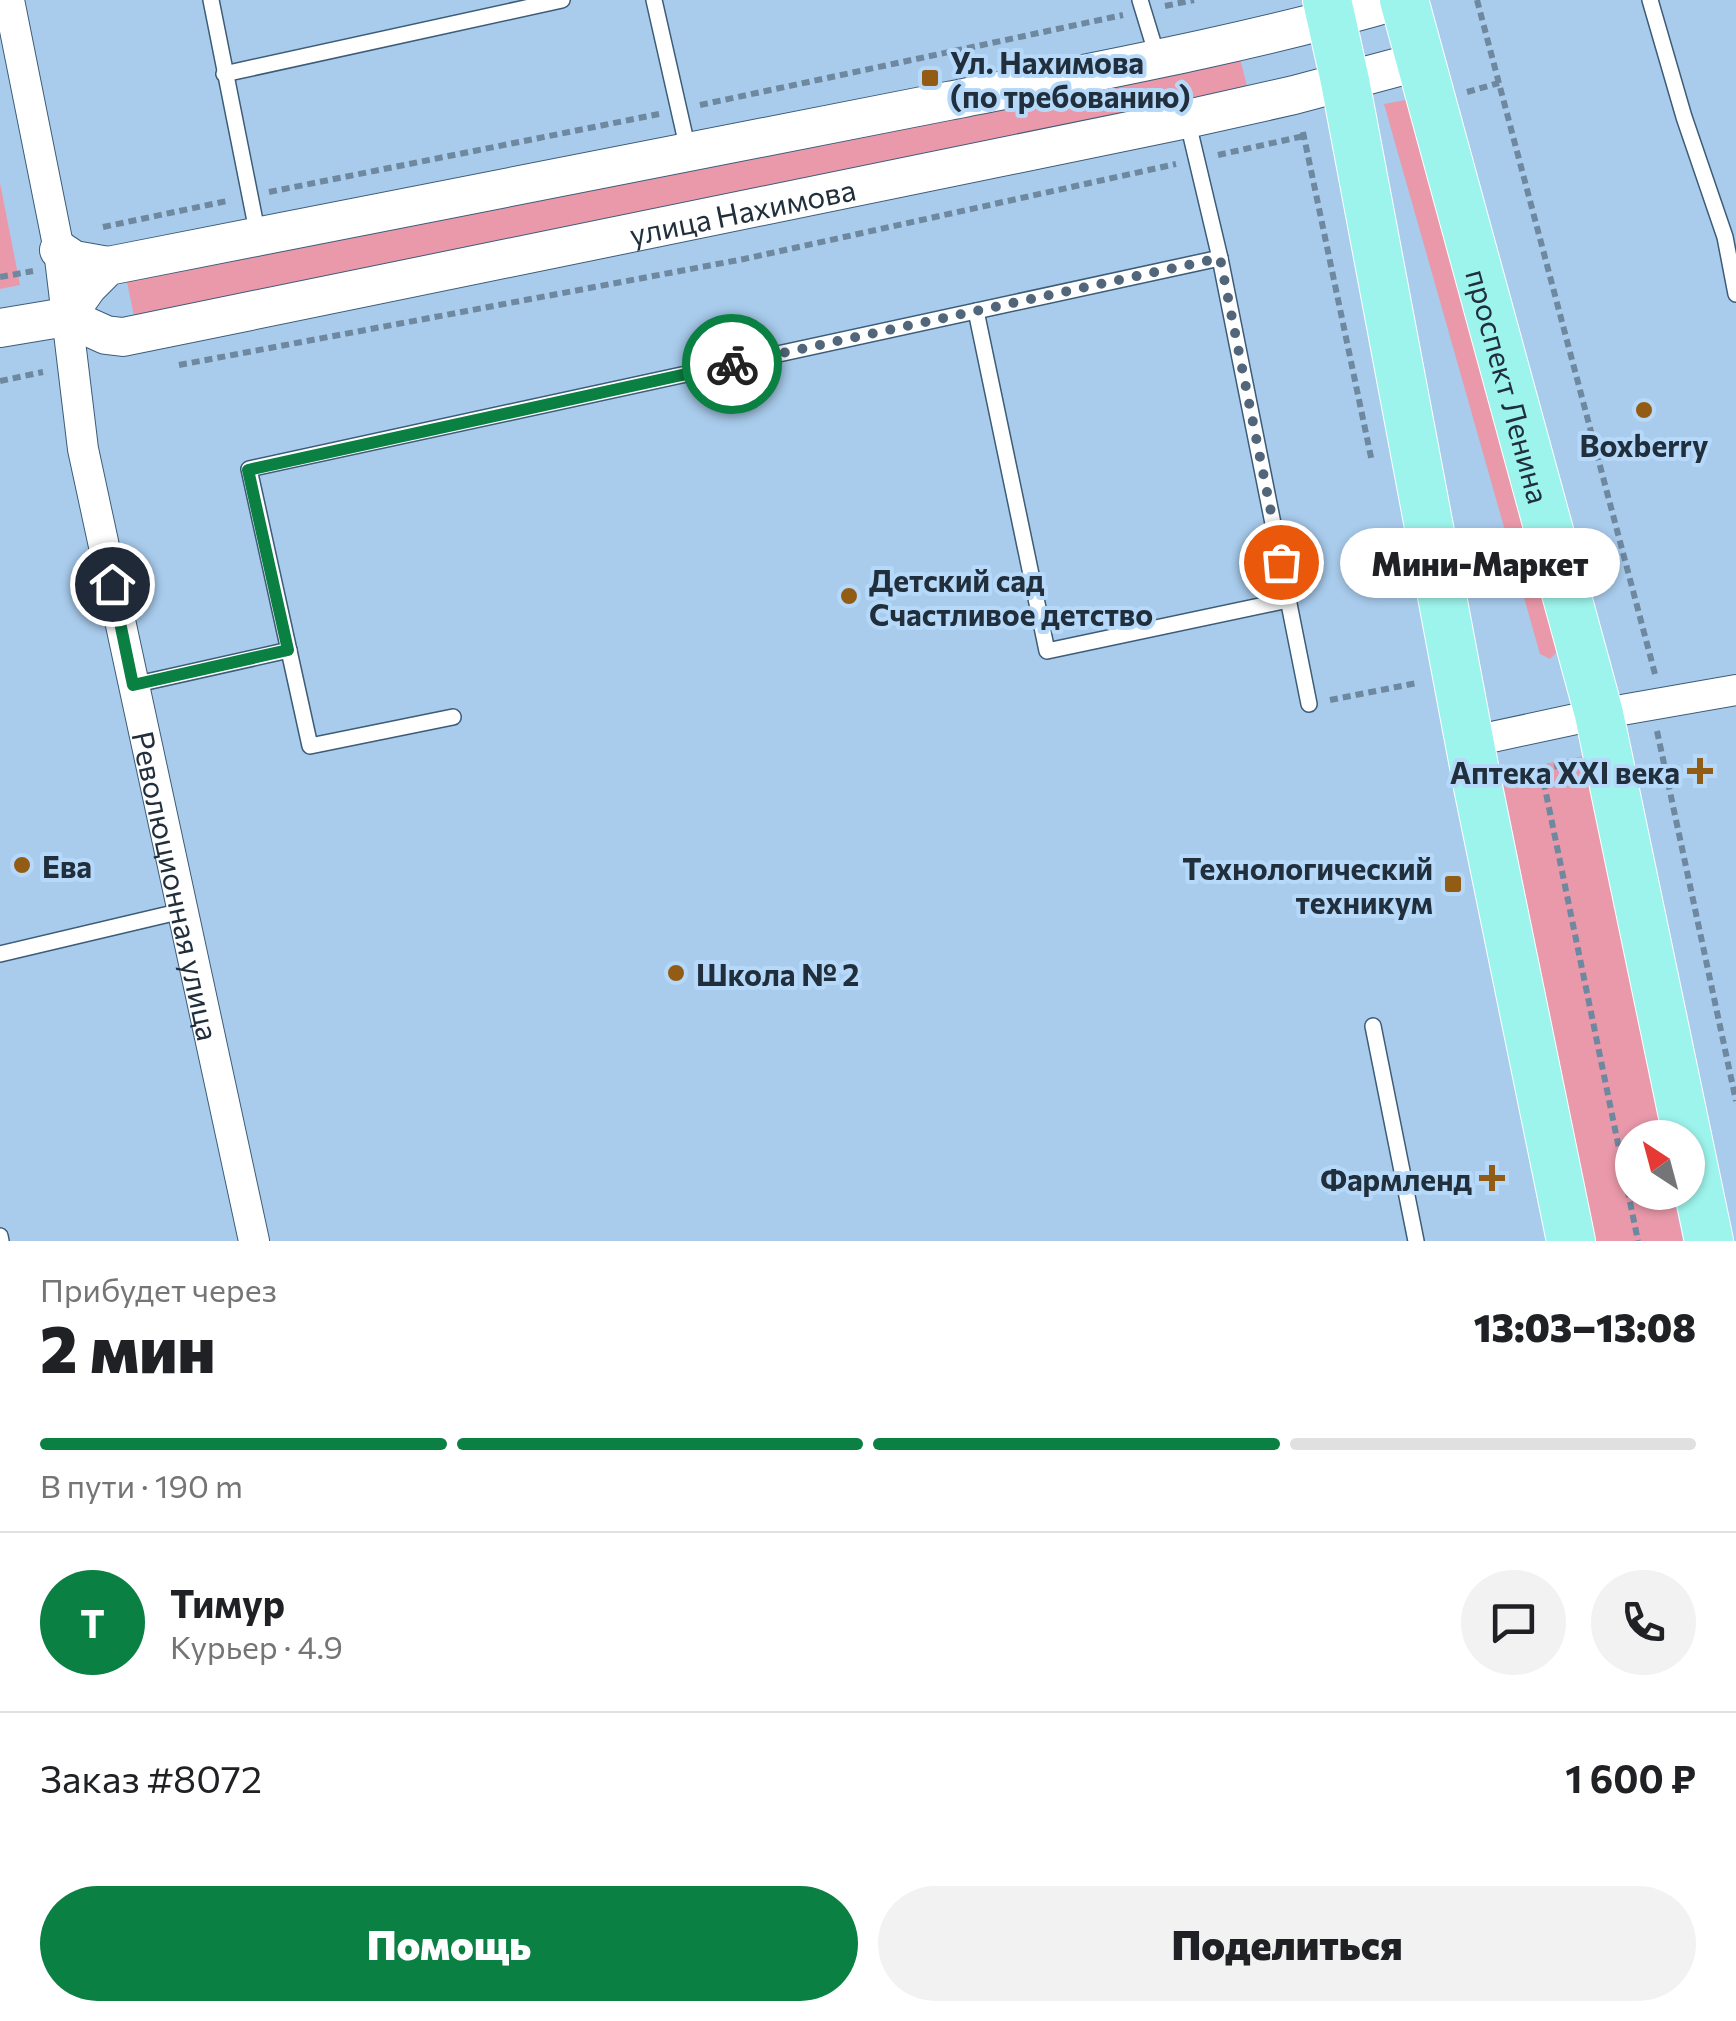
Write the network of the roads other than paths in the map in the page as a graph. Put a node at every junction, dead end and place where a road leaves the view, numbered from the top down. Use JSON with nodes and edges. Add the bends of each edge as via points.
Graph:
{"nodes":[{"id":1,"x":9,"y":0,"type":"edge"},
{"id":2,"x":211,"y":0,"type":"edge"},
{"id":3,"x":562,"y":0,"type":"edge"},
{"id":4,"x":654,"y":0,"type":"edge"},
{"id":5,"x":1402,"y":0,"type":"edge"},
{"id":6,"x":1650,"y":0,"type":"edge"},
{"id":7,"x":1142,"y":5,"type":"edge"},
{"id":8,"x":1330,"y":10,"type":"edge"},
{"id":9,"x":1158,"y":58,"type":"junction"},
{"id":10,"x":1422,"y":61,"type":"junction"},
{"id":11,"x":224,"y":74,"type":"junction"},
{"id":12,"x":1345,"y":82,"type":"junction"},
{"id":13,"x":1187,"y":119,"type":"junction"},
{"id":14,"x":689,"y":154,"type":"junction"},
{"id":15,"x":1730,"y":231,"type":"edge"},
{"id":16,"x":258,"y":236,"type":"junction"},
{"id":17,"x":62,"y":250,"type":"junction"},
{"id":18,"x":1220,"y":258,"type":"junction"},
{"id":19,"x":108,"y":266,"type":"junction"},
{"id":20,"x":1736,"y":294,"type":"edge"},
{"id":21,"x":976,"y":310,"type":"junction"},
{"id":22,"x":66,"y":317,"type":"junction"},
{"id":23,"x":0,"y":328,"type":"edge"},
{"id":24,"x":1288,"y":600,"type":"junction"},
{"id":25,"x":288,"y":650,"type":"junction"},
{"id":26,"x":133,"y":685,"type":"junction"},
{"id":27,"x":1736,"y":690,"type":"edge"},
{"id":28,"x":1309,"y":704,"type":"road end"},
{"id":29,"x":1600,"y":714,"type":"junction"},
{"id":30,"x":454,"y":717,"type":"dead end"},
{"id":31,"x":1470,"y":742,"type":"junction"},
{"id":32,"x":182,"y":911,"type":"junction"},
{"id":33,"x":0,"y":954,"type":"edge"},
{"id":34,"x":1373,"y":1026,"type":"dead end"},
{"id":35,"x":254,"y":1241,"type":"edge"},
{"id":36,"x":1416,"y":1241,"type":"edge"},
{"id":37,"x":1571,"y":1241,"type":"edge"},
{"id":38,"x":1710,"y":1241,"type":"edge"}],
"edges":[{"from":1,"to":17,"type":"street","name":"Революционная улица"},
{"from":2,"to":11,"type":"lane"},
{"from":3,"to":11,"type":"lane"},
{"from":4,"to":14,"type":"lane"},
{"from":5,"to":8,"type":"street"},
{"from":5,"to":10,"type":"main road","name":"проспект Ленина"},
{"from":6,"to":15,"type":"lane","via":[[1684,117]]},
{"from":7,"to":9,"type":"lane"},
{"from":8,"to":9,"type":"street"},
{"from":8,"to":12,"type":"main road"},
{"from":9,"to":14,"type":"street"},
{"from":10,"to":12,"type":"street","name":"улица Нахимова"},
{"from":10,"to":29,"type":"main road","name":"проспект Ленина"},
{"from":11,"to":16,"type":"lane"},
{"from":12,"to":13,"type":"street","name":"улица Нахимова"},
{"from":12,"to":31,"type":"main road"},
{"from":13,"to":18,"type":"lane"},
{"from":13,"to":22,"type":"street","name":"улица Нахимова","via":[[123,338]]},
{"from":14,"to":16,"type":"street"},
{"from":15,"to":20,"type":"lane"},
{"from":16,"to":19,"type":"street"},
{"from":17,"to":19,"type":"street","via":[[74,260]]},
{"from":17,"to":22,"type":"street","name":"Революционная улица"},
{"from":18,"to":21,"type":"lane"},
{"from":18,"to":24,"type":"lane"},
{"from":19,"to":22,"type":"street"},
{"from":21,"to":24,"type":"lane","via":[[1047,651]]},
{"from":21,"to":25,"type":"lane","via":[[248,470]]},
{"from":22,"to":23,"type":"street"},
{"from":22,"to":26,"type":"street","name":"Революционная улица","via":[[83,448]]},
{"from":24,"to":28,"type":"lane"},
{"from":25,"to":26,"type":"lane"},
{"from":25,"to":30,"type":"lane","via":[[310,746]]},
{"from":26,"to":32,"type":"street","name":"Революционная улица"},
{"from":27,"to":29,"type":"street"},
{"from":29,"to":31,"type":"street"},
{"from":29,"to":38,"type":"main road","name":"проспект Ленина"},
{"from":31,"to":37,"type":"main road"},
{"from":32,"to":33,"type":"lane"},
{"from":32,"to":35,"type":"street","name":"Революционная улица"},
{"from":34,"to":36,"type":"lane"}]}
